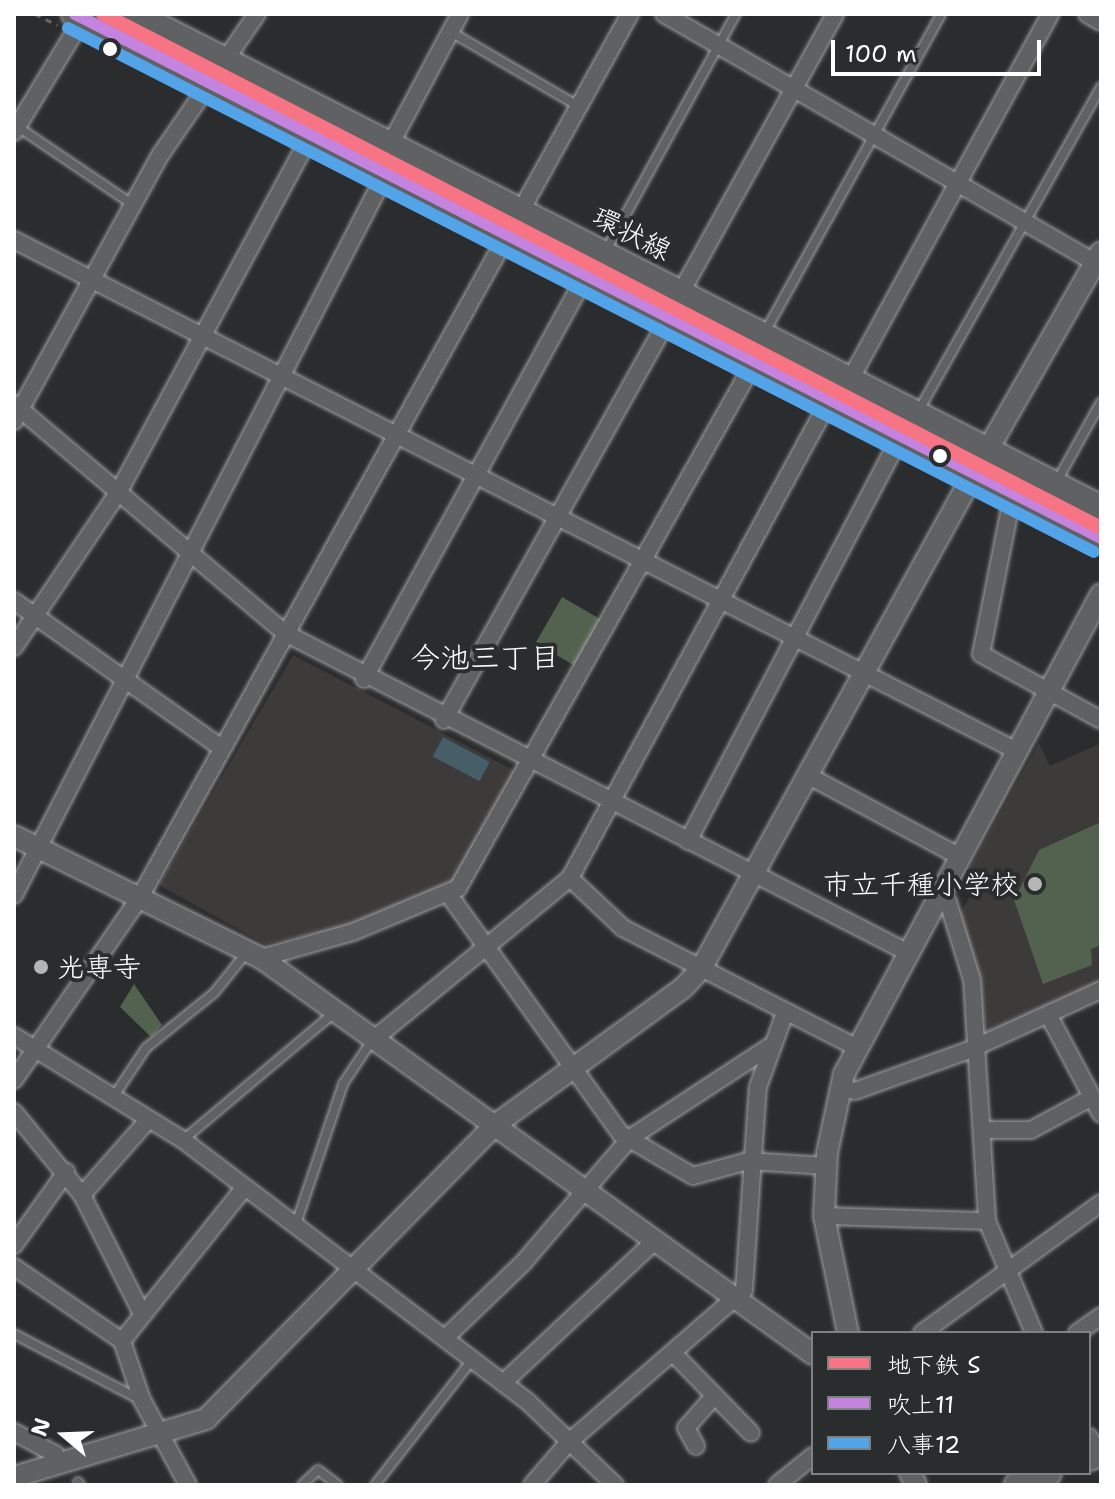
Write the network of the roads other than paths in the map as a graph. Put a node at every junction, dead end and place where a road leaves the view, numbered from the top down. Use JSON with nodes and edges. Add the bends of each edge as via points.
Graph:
{"nodes":[{"id":1,"x":133,"y":14,"type":"edge"},
{"id":2,"x":257,"y":14,"type":"edge"},
{"id":3,"x":460,"y":14,"type":"edge"},
{"id":4,"x":630,"y":14,"type":"edge"},
{"id":5,"x":664,"y":14,"type":"edge"},
{"id":6,"x":736,"y":14,"type":"edge"},
{"id":7,"x":835,"y":14,"type":"edge"},
{"id":8,"x":941,"y":14,"type":"edge"},
{"id":9,"x":1050,"y":14,"type":"edge"},
{"id":10,"x":76,"y":21,"type":"edge"},
{"id":11,"x":166,"y":21,"type":"edge"},
{"id":12,"x":450,"y":32,"type":"junction"},
{"id":13,"x":718,"y":45,"type":"junction"},
{"id":14,"x":216,"y":71,"type":"junction"},
{"id":15,"x":1101,"y":87,"type":"edge"},
{"id":16,"x":793,"y":88,"type":"junction"},
{"id":17,"x":578,"y":106,"type":"junction"},
{"id":18,"x":17,"y":120,"type":"edge"},
{"id":19,"x":311,"y":134,"type":"junction"},
{"id":20,"x":875,"y":135,"type":"junction"},
{"id":21,"x":390,"y":145,"type":"junction"},
{"id":22,"x":386,"y":173,"type":"junction"},
{"id":23,"x":956,"y":181,"type":"junction"},
{"id":24,"x":133,"y":205,"type":"junction"},
{"id":25,"x":1026,"y":222,"type":"junction"},
{"id":26,"x":513,"y":223,"type":"junction"},
{"id":27,"x":14,"y":240,"type":"edge"},
{"id":28,"x":604,"y":254,"type":"junction"},
{"id":29,"x":1099,"y":260,"type":"edge"},
{"id":30,"x":586,"y":275,"type":"junction"},
{"id":31,"x":93,"y":278,"type":"junction"},
{"id":32,"x":680,"y":294,"type":"junction"},
{"id":33,"x":669,"y":318,"type":"junction"},
{"id":34,"x":202,"y":334,"type":"junction"},
{"id":35,"x":763,"y":336,"type":"junction"},
{"id":36,"x":755,"y":361,"type":"junction"},
{"id":37,"x":279,"y":374,"type":"junction"},
{"id":38,"x":850,"y":380,"type":"junction"},
{"id":39,"x":830,"y":399,"type":"junction"},
{"id":40,"x":1101,"y":402,"type":"edge"},
{"id":41,"x":16,"y":411,"type":"edge"},
{"id":42,"x":908,"y":425,"type":"junction"},
{"id":43,"x":396,"y":436,"type":"junction"},
{"id":44,"x":981,"y":462,"type":"junction"},
{"id":45,"x":478,"y":475,"type":"junction"},
{"id":46,"x":1055,"y":485,"type":"junction"},
{"id":47,"x":118,"y":493,"type":"junction"},
{"id":48,"x":1013,"y":493,"type":"junction"},
{"id":49,"x":1101,"y":509,"type":"edge"},
{"id":50,"x":558,"y":517,"type":"junction"},
{"id":51,"x":1101,"y":538,"type":"edge"},
{"id":52,"x":186,"y":553,"type":"junction"},
{"id":53,"x":643,"y":560,"type":"junction"},
{"id":54,"x":1101,"y":594,"type":"edge"},
{"id":55,"x":722,"y":600,"type":"junction"},
{"id":56,"x":14,"y":601,"type":"edge"},
{"id":57,"x":31,"y":613,"type":"junction"},
{"id":58,"x":285,"y":633,"type":"junction"},
{"id":59,"x":793,"y":637,"type":"junction"},
{"id":60,"x":14,"y":647,"type":"edge"},
{"id":61,"x":862,"y":671,"type":"junction"},
{"id":62,"x":124,"y":677,"type":"junction"},
{"id":63,"x":364,"y":679,"type":"junction"},
{"id":64,"x":1048,"y":690,"type":"junction"},
{"id":65,"x":444,"y":720,"type":"junction"},
{"id":66,"x":1101,"y":720,"type":"edge"},
{"id":67,"x":222,"y":748,"type":"junction"},
{"id":68,"x":1015,"y":750,"type":"junction"},
{"id":69,"x":531,"y":761,"type":"junction"},
{"id":70,"x":807,"y":775,"type":"junction"},
{"id":71,"x":611,"y":803,"type":"junction"},
{"id":72,"x":14,"y":836,"type":"edge"},
{"id":73,"x":688,"y":841,"type":"junction"},
{"id":74,"x":38,"y":849,"type":"junction"},
{"id":75,"x":957,"y":855,"type":"junction"},
{"id":76,"x":753,"y":874,"type":"junction"},
{"id":77,"x":570,"y":878,"type":"junction"},
{"id":78,"x":14,"y":895,"type":"edge"},
{"id":79,"x":449,"y":895,"type":"junction"},
{"id":80,"x":936,"y":895,"type":"junction"},
{"id":81,"x":139,"y":899,"type":"junction"},
{"id":82,"x":492,"y":948,"type":"junction"},
{"id":83,"x":905,"y":951,"type":"junction"},
{"id":84,"x":254,"y":955,"type":"junction"},
{"id":85,"x":701,"y":969,"type":"junction"},
{"id":86,"x":1101,"y":990,"type":"edge"},
{"id":87,"x":335,"y":1012,"type":"junction"},
{"id":88,"x":785,"y":1013,"type":"junction"},
{"id":89,"x":1048,"y":1014,"type":"junction"},
{"id":90,"x":14,"y":1036,"type":"edge"},
{"id":91,"x":374,"y":1039,"type":"junction"},
{"id":92,"x":854,"y":1046,"type":"junction"},
{"id":93,"x":977,"y":1046,"type":"junction"},
{"id":94,"x":37,"y":1047,"type":"junction"},
{"id":95,"x":769,"y":1047,"type":"junction"},
{"id":96,"x":574,"y":1067,"type":"junction"},
{"id":97,"x":14,"y":1080,"type":"edge"},
{"id":98,"x":840,"y":1088,"type":"junction"},
{"id":99,"x":114,"y":1096,"type":"junction"},
{"id":100,"x":1092,"y":1097,"type":"junction"},
{"id":101,"x":14,"y":1112,"type":"edge"},
{"id":102,"x":1101,"y":1114,"type":"edge"},
{"id":103,"x":149,"y":1119,"type":"junction"},
{"id":104,"x":495,"y":1125,"type":"junction"},
{"id":105,"x":983,"y":1130,"type":"junction"},
{"id":106,"x":630,"y":1138,"type":"junction"},
{"id":107,"x":183,"y":1140,"type":"junction"},
{"id":108,"x":748,"y":1161,"type":"junction"},
{"id":109,"x":826,"y":1166,"type":"junction"},
{"id":110,"x":66,"y":1172,"type":"junction"},
{"id":111,"x":244,"y":1188,"type":"junction"},
{"id":112,"x":584,"y":1190,"type":"junction"},
{"id":113,"x":82,"y":1195,"type":"junction"},
{"id":114,"x":1101,"y":1203,"type":"edge"},
{"id":115,"x":824,"y":1216,"type":"junction"},
{"id":116,"x":987,"y":1221,"type":"junction"},
{"id":117,"x":295,"y":1225,"type":"junction"},
{"id":118,"x":655,"y":1241,"type":"junction"},
{"id":119,"x":14,"y":1245,"type":"edge"},
{"id":120,"x":14,"y":1267,"type":"edge"},
{"id":121,"x":352,"y":1267,"type":"junction"},
{"id":122,"x":1004,"y":1274,"type":"junction"},
{"id":123,"x":737,"y":1299,"type":"junction"},
{"id":124,"x":142,"y":1314,"type":"junction"},
{"id":125,"x":1101,"y":1316,"type":"edge"},
{"id":126,"x":848,"y":1331,"type":"edge"},
{"id":127,"x":925,"y":1331,"type":"edge"},
{"id":128,"x":1033,"y":1331,"type":"edge"},
{"id":129,"x":1080,"y":1331,"type":"edge"},
{"id":130,"x":14,"y":1334,"type":"edge"},
{"id":131,"x":445,"y":1338,"type":"junction"},
{"id":132,"x":122,"y":1341,"type":"junction"},
{"id":133,"x":811,"y":1353,"type":"edge"},
{"id":134,"x":674,"y":1354,"type":"junction"},
{"id":135,"x":472,"y":1360,"type":"junction"},
{"id":136,"x":503,"y":1383,"type":"junction"},
{"id":137,"x":714,"y":1396,"type":"junction"},
{"id":138,"x":142,"y":1400,"type":"junction"},
{"id":139,"x":14,"y":1432,"type":"edge"},
{"id":140,"x":751,"y":1433,"type":"dead end"},
{"id":141,"x":163,"y":1434,"type":"junction"},
{"id":142,"x":574,"y":1440,"type":"junction"},
{"id":143,"x":696,"y":1446,"type":"dead end"},
{"id":144,"x":811,"y":1458,"type":"edge"},
{"id":145,"x":59,"y":1463,"type":"junction"},
{"id":146,"x":1043,"y":1475,"type":"edge"},
{"id":147,"x":14,"y":1477,"type":"edge"},
{"id":148,"x":188,"y":1485,"type":"edge"},
{"id":149,"x":302,"y":1485,"type":"edge"},
{"id":150,"x":338,"y":1485,"type":"edge"},
{"id":151,"x":375,"y":1485,"type":"edge"},
{"id":152,"x":532,"y":1485,"type":"edge"},
{"id":153,"x":615,"y":1485,"type":"edge"},
{"id":154,"x":777,"y":1485,"type":"edge"},
{"id":155,"x":1018,"y":1485,"type":"edge"}],
"edges":[{"from":1,"to":11,"type":"main road","name":"環状線"},
{"from":2,"to":14,"type":"street"},
{"from":3,"to":12,"type":"street"},
{"from":4,"to":17,"type":"street"},
{"from":5,"to":13,"type":"street"},
{"from":6,"to":13,"type":"lane"},
{"from":7,"to":16,"type":"street"},
{"from":8,"to":20,"type":"lane"},
{"from":9,"to":23,"type":"street"},
{"from":10,"to":14,"type":"main road","name":"環状線"},
{"from":10,"to":18,"type":"street"},
{"from":11,"to":14,"type":"main road","name":"環状線"},
{"from":12,"to":17,"type":"lane"},
{"from":12,"to":21,"type":"street"},
{"from":13,"to":16,"type":"street"},
{"from":13,"to":28,"type":"lane"},
{"from":14,"to":19,"type":"main road","name":"環状線"},
{"from":14,"to":21,"type":"main road","name":"環状線"},
{"from":14,"to":24,"type":"street"},
{"from":15,"to":25,"type":"lane"},
{"from":16,"to":20,"type":"street"},
{"from":16,"to":32,"type":"street"},
{"from":17,"to":26,"type":"street"},
{"from":18,"to":24,"type":"lane"},
{"from":19,"to":22,"type":"main road","name":"環状線"},
{"from":19,"to":34,"type":"street"},
{"from":20,"to":23,"type":"street"},
{"from":20,"to":35,"type":"lane"},
{"from":21,"to":26,"type":"main road","name":"環状線"},
{"from":22,"to":26,"type":"main road","name":"環状線"},
{"from":22,"to":37,"type":"street"},
{"from":23,"to":25,"type":"street"},
{"from":23,"to":38,"type":"street"},
{"from":24,"to":31,"type":"street"},
{"from":25,"to":29,"type":"street"},
{"from":25,"to":42,"type":"lane"},
{"from":26,"to":28,"type":"main road","name":"環状線"},
{"from":26,"to":30,"type":"main road","name":"環状線"},
{"from":26,"to":43,"type":"street"},
{"from":27,"to":31,"type":"street"},
{"from":28,"to":32,"type":"main road","name":"環状線"},
{"from":29,"to":44,"type":"street"},
{"from":30,"to":33,"type":"main road","name":"環状線"},
{"from":30,"to":45,"type":"street"},
{"from":31,"to":34,"type":"street"},
{"from":31,"to":41,"type":"street"},
{"from":32,"to":35,"type":"main road","name":"環状線"},
{"from":33,"to":36,"type":"main road","name":"環状線"},
{"from":33,"to":50,"type":"street"},
{"from":34,"to":37,"type":"street"},
{"from":34,"to":47,"type":"street"},
{"from":35,"to":38,"type":"main road","name":"環状線"},
{"from":36,"to":39,"type":"main road","name":"環状線"},
{"from":36,"to":53,"type":"street"},
{"from":37,"to":43,"type":"street"},
{"from":37,"to":52,"type":"street"},
{"from":38,"to":42,"type":"main road","name":"環状線"},
{"from":39,"to":42,"type":"main road","name":"環状線"},
{"from":39,"to":55,"type":"street"},
{"from":40,"to":46,"type":"lane"},
{"from":41,"to":47,"type":"street"},
{"from":42,"to":44,"type":"main road","name":"環状線"},
{"from":42,"to":59,"type":"street"},
{"from":43,"to":45,"type":"street"},
{"from":43,"to":58,"type":"street"},
{"from":44,"to":46,"type":"main road","name":"環状線"},
{"from":44,"to":48,"type":"main road","name":"環状線"},
{"from":44,"to":61,"type":"street"},
{"from":45,"to":50,"type":"street"},
{"from":45,"to":63,"type":"street"},
{"from":46,"to":49,"type":"main road","name":"環状線"},
{"from":47,"to":52,"type":"street"},
{"from":47,"to":57,"type":"street"},
{"from":48,"to":51,"type":"main road","name":"環状線"},
{"from":48,"to":64,"type":"street","via":[[981,654]]},
{"from":50,"to":53,"type":"street"},
{"from":50,"to":65,"type":"street"},
{"from":52,"to":58,"type":"street"},
{"from":52,"to":62,"type":"street"},
{"from":53,"to":55,"type":"street"},
{"from":53,"to":69,"type":"street"},
{"from":54,"to":64,"type":"street"},
{"from":55,"to":59,"type":"street"},
{"from":55,"to":71,"type":"street"},
{"from":56,"to":57,"type":"street"},
{"from":57,"to":60,"type":"street"},
{"from":57,"to":62,"type":"street"},
{"from":58,"to":63,"type":"street"},
{"from":58,"to":67,"type":"street"},
{"from":59,"to":61,"type":"street"},
{"from":59,"to":73,"type":"street"},
{"from":61,"to":68,"type":"street"},
{"from":61,"to":70,"type":"street"},
{"from":62,"to":67,"type":"street"},
{"from":62,"to":74,"type":"street"},
{"from":63,"to":65,"type":"street"},
{"from":64,"to":66,"type":"street"},
{"from":64,"to":68,"type":"street"},
{"from":65,"to":69,"type":"street"},
{"from":67,"to":81,"type":"street"},
{"from":68,"to":75,"type":"street"},
{"from":69,"to":71,"type":"street"},
{"from":69,"to":79,"type":"street"},
{"from":70,"to":75,"type":"street"},
{"from":70,"to":76,"type":"street"},
{"from":71,"to":73,"type":"street"},
{"from":71,"to":77,"type":"street"},
{"from":72,"to":74,"type":"street"},
{"from":73,"to":76,"type":"street"},
{"from":74,"to":78,"type":"street"},
{"from":74,"to":81,"type":"street"},
{"from":75,"to":80,"type":"street"},
{"from":76,"to":83,"type":"street"},
{"from":76,"to":85,"type":"street"},
{"from":77,"to":82,"type":"street"},
{"from":77,"to":85,"type":"street","via":[[623,928]]},
{"from":79,"to":82,"type":"street"},
{"from":79,"to":84,"type":"street"},
{"from":80,"to":83,"type":"street"},
{"from":80,"to":93,"type":"street","via":[[948,902],[972,980]]},
{"from":81,"to":84,"type":"street"},
{"from":81,"to":94,"type":"street"},
{"from":82,"to":91,"type":"street"},
{"from":82,"to":96,"type":"street"},
{"from":83,"to":92,"type":"street"},
{"from":84,"to":87,"type":"street"},
{"from":84,"to":99,"type":"lane","via":[[146,1048]]},
{"from":85,"to":88,"type":"street"},
{"from":85,"to":96,"type":"street"},
{"from":86,"to":89,"type":"street"},
{"from":87,"to":91,"type":"street"},
{"from":87,"to":107,"type":"lane"},
{"from":88,"to":92,"type":"street"},
{"from":88,"to":95,"type":"street"},
{"from":89,"to":93,"type":"street"},
{"from":89,"to":100,"type":"street"},
{"from":90,"to":94,"type":"street"},
{"from":91,"to":104,"type":"street"},
{"from":91,"to":117,"type":"lane","via":[[343,1084]]},
{"from":92,"to":98,"type":"street"},
{"from":93,"to":98,"type":"street","via":[[855,1091]]},
{"from":93,"to":105,"type":"street"},
{"from":94,"to":97,"type":"street"},
{"from":94,"to":99,"type":"street"},
{"from":95,"to":106,"type":"street"},
{"from":95,"to":108,"type":"street"},
{"from":96,"to":104,"type":"street"},
{"from":96,"to":106,"type":"street"},
{"from":98,"to":109,"type":"street"},
{"from":99,"to":103,"type":"street"},
{"from":100,"to":102,"type":"street"},
{"from":100,"to":105,"type":"street","via":[[1031,1130]]},
{"from":101,"to":110,"type":"street"},
{"from":103,"to":107,"type":"street"},
{"from":103,"to":113,"type":"street"},
{"from":104,"to":112,"type":"street"},
{"from":104,"to":121,"type":"street"},
{"from":105,"to":116,"type":"street"},
{"from":106,"to":108,"type":"street","via":[[693,1176]]},
{"from":106,"to":112,"type":"street"},
{"from":107,"to":111,"type":"street"},
{"from":108,"to":109,"type":"street"},
{"from":108,"to":123,"type":"street","via":[[744,1290]]},
{"from":109,"to":115,"type":"street"},
{"from":110,"to":113,"type":"street"},
{"from":110,"to":119,"type":"street"},
{"from":111,"to":117,"type":"street"},
{"from":111,"to":124,"type":"street"},
{"from":112,"to":118,"type":"street"},
{"from":112,"to":131,"type":"street"},
{"from":113,"to":124,"type":"street"},
{"from":114,"to":122,"type":"street"},
{"from":115,"to":116,"type":"street"},
{"from":115,"to":126,"type":"street"},
{"from":116,"to":122,"type":"street"},
{"from":117,"to":121,"type":"street"},
{"from":118,"to":123,"type":"street"},
{"from":118,"to":136,"type":"street"},
{"from":120,"to":132,"type":"street"},
{"from":121,"to":131,"type":"street"},
{"from":121,"to":141,"type":"street","via":[[206,1419]]},
{"from":122,"to":127,"type":"street"},
{"from":122,"to":128,"type":"street"},
{"from":123,"to":133,"type":"street"},
{"from":123,"to":134,"type":"street"},
{"from":124,"to":132,"type":"street"},
{"from":125,"to":129,"type":"street"},
{"from":130,"to":138,"type":"lane"},
{"from":131,"to":135,"type":"street"},
{"from":132,"to":138,"type":"street"},
{"from":134,"to":137,"type":"street"},
{"from":134,"to":142,"type":"street"},
{"from":135,"to":136,"type":"street"},
{"from":135,"to":151,"type":"lane"},
{"from":136,"to":142,"type":"street"},
{"from":137,"to":140,"type":"street"},
{"from":137,"to":143,"type":"street","via":[[686,1428]]},
{"from":138,"to":141,"type":"street"},
{"from":139,"to":145,"type":"street","via":[[55,1454]]},
{"from":141,"to":145,"type":"street"},
{"from":141,"to":148,"type":"street"},
{"from":142,"to":152,"type":"street"},
{"from":142,"to":153,"type":"street"},
{"from":144,"to":154,"type":"street"},
{"from":145,"to":147,"type":"street"},
{"from":146,"to":155,"type":"main road"},
{"from":149,"to":150,"type":"lane","via":[[318,1470]]}]}
